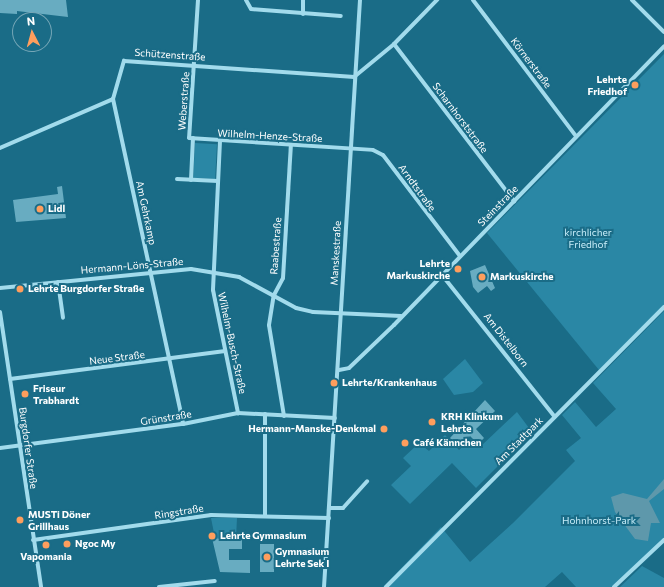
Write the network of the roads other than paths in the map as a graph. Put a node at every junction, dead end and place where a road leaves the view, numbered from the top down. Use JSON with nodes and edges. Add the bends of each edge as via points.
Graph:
{"nodes":[{"id":1,"x":198,"y":0,"type":"edge"},
{"id":2,"x":246,"y":0,"type":"edge"},
{"id":3,"x":304,"y":0,"type":"edge"},
{"id":4,"x":360,"y":0,"type":"edge"},
{"id":5,"x":436,"y":0,"type":"edge"},
{"id":6,"x":473,"y":0,"type":"edge"},
{"id":7,"x":632,"y":0,"type":"edge"},
{"id":8,"x":303,"y":14,"type":"junction"},
{"id":9,"x":340,"y":16,"type":"dead end"},
{"id":10,"x":664,"y":32,"type":"edge"},
{"id":11,"x":394,"y":44,"type":"junction"},
{"id":12,"x":664,"y":46,"type":"edge"},
{"id":13,"x":194,"y":65,"type":"junction"},
{"id":14,"x":354,"y":77,"type":"junction"},
{"id":15,"x":113,"y":99,"type":"junction"},
{"id":16,"x":576,"y":136,"type":"junction"},
{"id":17,"x":191,"y":138,"type":"junction"},
{"id":18,"x":220,"y":141,"type":"junction"},
{"id":19,"x":291,"y":145,"type":"junction"},
{"id":20,"x":0,"y":148,"type":"edge"},
{"id":21,"x":350,"y":148,"type":"junction"},
{"id":22,"x":177,"y":179,"type":"dead end"},
{"id":23,"x":191,"y":180,"type":"junction"},
{"id":24,"x":218,"y":181,"type":"junction"},
{"id":25,"x":514,"y":201,"type":"junction"},
{"id":26,"x":460,"y":256,"type":"junction"},
{"id":27,"x":150,"y":271,"type":"junction"},
{"id":28,"x":214,"y":271,"type":"junction"},
{"id":29,"x":442,"y":275,"type":"junction"},
{"id":30,"x":58,"y":282,"type":"junction"},
{"id":31,"x":0,"y":288,"type":"edge"},
{"id":32,"x":274,"y":295,"type":"junction"},
{"id":33,"x":664,"y":307,"type":"edge"},
{"id":34,"x":0,"y":312,"type":"edge"},
{"id":35,"x":341,"y":313,"type":"junction"},
{"id":36,"x":401,"y":316,"type":"junction"},
{"id":37,"x":62,"y":318,"type":"dead end"},
{"id":38,"x":225,"y":351,"type":"junction"},
{"id":39,"x":169,"y":360,"type":"junction"},
{"id":40,"x":338,"y":370,"type":"junction"},
{"id":41,"x":10,"y":379,"type":"junction"},
{"id":42,"x":238,"y":413,"type":"junction"},
{"id":43,"x":265,"y":414,"type":"junction"},
{"id":44,"x":284,"y":416,"type":"junction"},
{"id":45,"x":555,"y":416,"type":"junction"},
{"id":46,"x":335,"y":418,"type":"junction"},
{"id":47,"x":182,"y":424,"type":"junction"},
{"id":48,"x":20,"y":445,"type":"junction"},
{"id":49,"x":0,"y":448,"type":"edge"},
{"id":50,"x":367,"y":481,"type":"dead end"},
{"id":51,"x":330,"y":508,"type":"junction"},
{"id":52,"x":265,"y":516,"type":"junction"},
{"id":53,"x":329,"y":518,"type":"junction"},
{"id":54,"x":33,"y":540,"type":"junction"},
{"id":55,"x":664,"y":540,"type":"edge"},
{"id":56,"x":215,"y":581,"type":"dead end"},
{"id":57,"x":41,"y":587,"type":"edge"},
{"id":58,"x":159,"y":587,"type":"edge"},
{"id":59,"x":324,"y":587,"type":"edge"},
{"id":60,"x":386,"y":587,"type":"edge"},
{"id":61,"x":614,"y":587,"type":"edge"}],
"edges":[{"from":1,"to":13,"type":"street","name":"Weberstraße"},
{"from":2,"to":8,"type":"street","via":[[251,9]]},
{"from":3,"to":8,"type":"street"},
{"from":4,"to":14,"type":"street","name":"Manskestraße"},
{"from":5,"to":11,"type":"street"},
{"from":6,"to":16,"type":"street","name":"Körnerstraße"},
{"from":7,"to":10,"type":"street"},
{"from":8,"to":9,"type":"street"},
{"from":11,"to":14,"type":"street"},
{"from":11,"to":25,"type":"street","name":"Scharnhorststraße"},
{"from":12,"to":16,"type":"street","name":"Steinstraße"},
{"from":13,"to":14,"type":"street","name":"Schützenstraße"},
{"from":13,"to":15,"type":"street","name":"Schützenstraße","via":[[124,61]]},
{"from":13,"to":17,"type":"street","name":"Weberstraße"},
{"from":14,"to":21,"type":"street","name":"Manskestraße"},
{"from":15,"to":20,"type":"street"},
{"from":15,"to":27,"type":"street","name":"Am Gehrkamp"},
{"from":16,"to":25,"type":"street","name":"Steinstraße"},
{"from":17,"to":18,"type":"street","name":"Wilhelm-Henze-Straße"},
{"from":17,"to":23,"type":"street","name":"Weberstraße"},
{"from":18,"to":19,"type":"street","name":"Wilhelm-Henze-Straße"},
{"from":18,"to":24,"type":"street","name":"Wilhelm-Busch-Straße"},
{"from":19,"to":21,"type":"street","name":"Wilhelm-Henze-Straße"},
{"from":19,"to":32,"type":"street","name":"Raabestraße","via":[[283,278]]},
{"from":21,"to":26,"type":"street","name":"Arndtstraße","via":[[373,150],[383,155]]},
{"from":21,"to":35,"type":"street","name":"Manskestraße"},
{"from":22,"to":23,"type":"street"},
{"from":23,"to":24,"type":"street"},
{"from":24,"to":28,"type":"street","name":"Wilhelm-Busch-Straße"},
{"from":25,"to":26,"type":"street","name":"Steinstraße"},
{"from":26,"to":29,"type":"street","name":"Steinstraße"},
{"from":27,"to":28,"type":"street","name":"Hermann-Löns-Straße"},
{"from":27,"to":30,"type":"street","name":"Hermann-Löns-Straße"},
{"from":27,"to":39,"type":"street","name":"Am Gehrkamp"},
{"from":28,"to":32,"type":"street","name":"Hermann-Löns-Straße","via":[[240,277]]},
{"from":28,"to":38,"type":"street","name":"Wilhelm-Busch-Straße","via":[[213,290]]},
{"from":29,"to":36,"type":"street","name":"Steinstraße"},
{"from":29,"to":45,"type":"street","name":"Am Distelborn"},
{"from":30,"to":31,"type":"street","name":"Hermann-Löns-Straße"},
{"from":30,"to":37,"type":"street"},
{"from":32,"to":35,"type":"street","name":"Hermann-Löns-Straße","via":[[296,308]]},
{"from":32,"to":44,"type":"street","name":"Raabestraße","via":[[269,325]]},
{"from":33,"to":45,"type":"street","name":"Am Stadtpark"},
{"from":34,"to":41,"type":"street","name":"Burgdorfer Straße"},
{"from":35,"to":36,"type":"street","name":"Hermann-Löns-Straße"},
{"from":35,"to":40,"type":"street","name":"Manskestraße"},
{"from":36,"to":40,"type":"street","name":"Steinstraße","via":[[349,368]]},
{"from":38,"to":39,"type":"street","name":"Neue Straße"},
{"from":38,"to":42,"type":"street","name":"Wilhelm-Busch-Straße"},
{"from":39,"to":41,"type":"street","name":"Neue Straße"},
{"from":39,"to":47,"type":"street","name":"Am Gehrkamp"},
{"from":40,"to":46,"type":"street","name":"Manskestraße"},
{"from":41,"to":48,"type":"street","name":"Burgdorfer Straße"},
{"from":42,"to":43,"type":"street","name":"Grünstraße"},
{"from":42,"to":47,"type":"street","name":"Grünstraße"},
{"from":43,"to":44,"type":"street","name":"Grünstraße"},
{"from":43,"to":52,"type":"street"},
{"from":44,"to":46,"type":"street","name":"Grünstraße"},
{"from":45,"to":60,"type":"street","name":"Am Stadtpark"},
{"from":46,"to":51,"type":"street","name":"Manskestraße"},
{"from":47,"to":48,"type":"street","name":"Grünstraße"},
{"from":48,"to":49,"type":"street","name":"Grünstraße"},
{"from":48,"to":54,"type":"street","name":"Burgdorfer Straße"},
{"from":50,"to":51,"type":"street","via":[[343,508]]},
{"from":51,"to":53,"type":"street","name":"Manskestraße"},
{"from":52,"to":53,"type":"street","name":"Ringstraße"},
{"from":52,"to":54,"type":"street","name":"Ringstraße","via":[[211,515]]},
{"from":53,"to":59,"type":"street","name":"Manskestraße"},
{"from":54,"to":57,"type":"street","name":"Burgdorfer Straße"},
{"from":55,"to":61,"type":"street"},
{"from":56,"to":58,"type":"street"}]}
